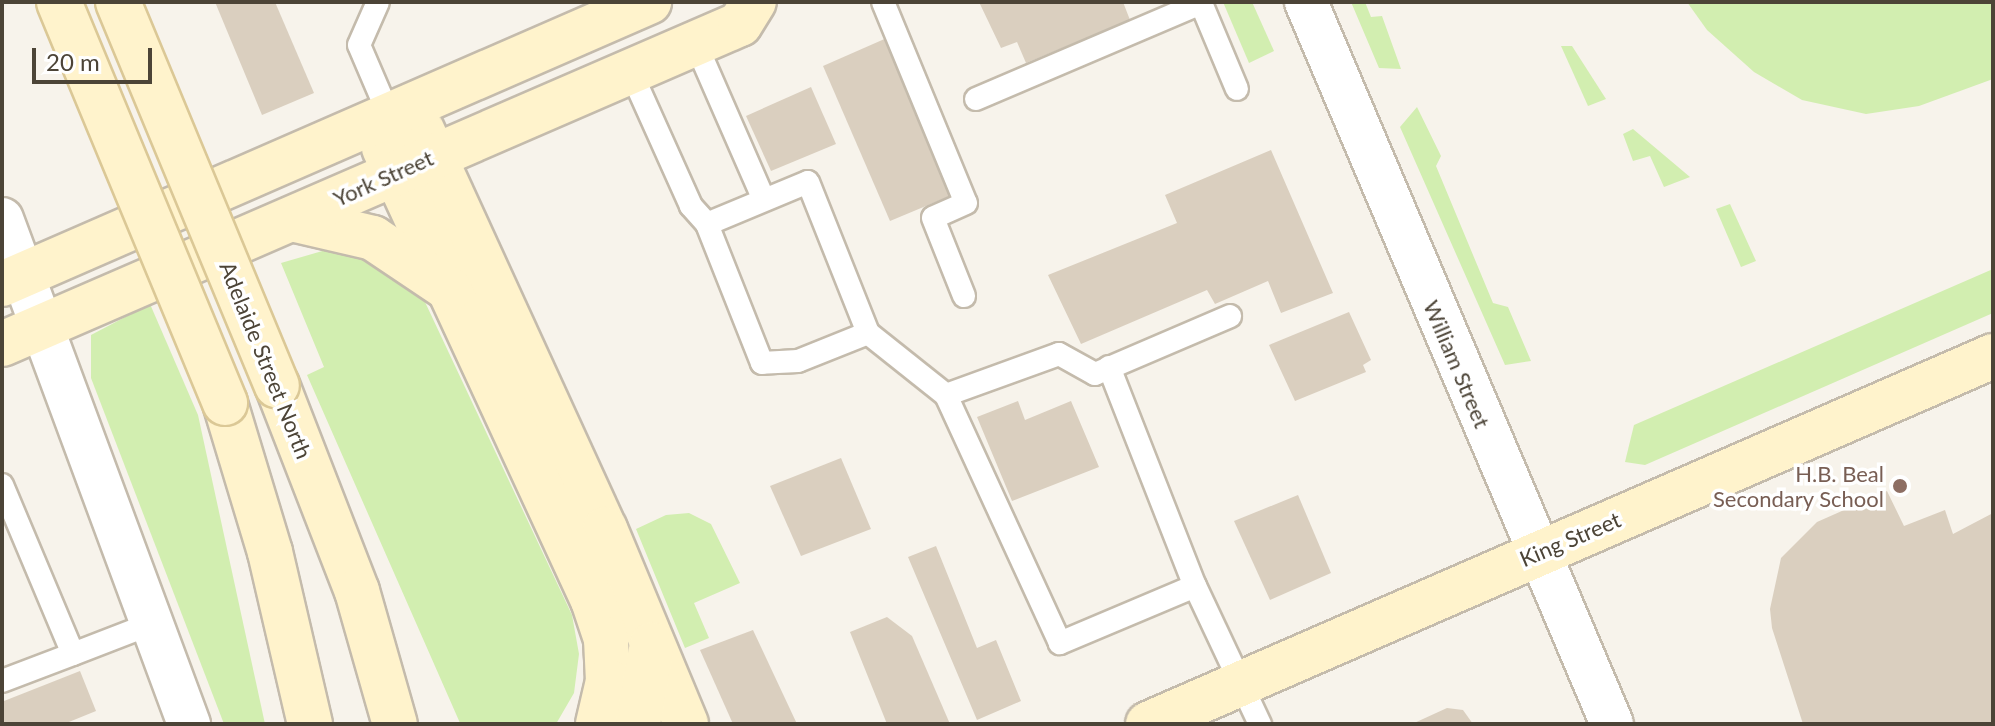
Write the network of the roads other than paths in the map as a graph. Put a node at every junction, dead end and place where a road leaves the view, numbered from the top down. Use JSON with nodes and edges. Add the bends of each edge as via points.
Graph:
{"nodes":[{"id":1,"x":59,"y":2,"type":"edge"},
{"id":2,"x":118,"y":2,"type":"edge"},
{"id":3,"x":378,"y":2,"type":"edge"},
{"id":4,"x":649,"y":2,"type":"edge"},
{"id":5,"x":754,"y":2,"type":"edge"},
{"id":6,"x":883,"y":2,"type":"edge"},
{"id":7,"x":1306,"y":2,"type":"edge"},
{"id":8,"x":695,"y":42,"type":"junction"},
{"id":9,"x":630,"y":70,"type":"junction"},
{"id":10,"x":1237,"y":89,"type":"dead end"},
{"id":11,"x":976,"y":99,"type":"dead end"},
{"id":12,"x":391,"y":114,"type":"junction"},
{"id":13,"x":414,"y":164,"type":"junction"},
{"id":14,"x":764,"y":200,"type":"junction"},
{"id":15,"x":2,"y":219,"type":"edge"},
{"id":16,"x":292,"y":219,"type":"junction"},
{"id":17,"x":707,"y":224,"type":"junction"},
{"id":18,"x":12,"y":279,"type":"edge"},
{"id":19,"x":449,"y":289,"type":"junction"},
{"id":20,"x":964,"y":296,"type":"dead end"},
{"id":21,"x":1230,"y":316,"type":"dead end"},
{"id":22,"x":44,"y":327,"type":"junction"},
{"id":23,"x":868,"y":333,"type":"junction"},
{"id":24,"x":2,"y":344,"type":"edge"},
{"id":25,"x":1993,"y":356,"type":"edge"},
{"id":26,"x":1109,"y":367,"type":"junction"},
{"id":27,"x":946,"y":395,"type":"junction"},
{"id":28,"x":2,"y":485,"type":"edge"},
{"id":29,"x":1536,"y":553,"type":"junction"},
{"id":30,"x":1195,"y":586,"type":"junction"},
{"id":31,"x":357,"y":591,"type":"junction"},
{"id":32,"x":153,"y":623,"type":"junction"},
{"id":33,"x":652,"y":643,"type":"junction"},
{"id":34,"x":73,"y":654,"type":"junction"},
{"id":35,"x":2,"y":681,"type":"edge"},
{"id":36,"x":1242,"y":683,"type":"junction"},
{"id":37,"x":189,"y":724,"type":"edge"},
{"id":38,"x":310,"y":724,"type":"edge"},
{"id":39,"x":395,"y":724,"type":"edge"},
{"id":40,"x":416,"y":724,"type":"edge"},
{"id":41,"x":598,"y":724,"type":"edge"},
{"id":42,"x":638,"y":724,"type":"edge"},
{"id":43,"x":686,"y":724,"type":"edge"},
{"id":44,"x":1148,"y":724,"type":"edge"},
{"id":45,"x":1260,"y":724,"type":"edge"},
{"id":46,"x":1612,"y":724,"type":"edge"}],
"edges":[{"from":1,"to":38,"type":"main road","bridge":true,"via":[[225,403],[270,552]]},
{"from":2,"to":31,"type":"main road","name":"Adelaide Street North","bridge":true},
{"from":3,"to":12,"type":"lane","via":[[359,45]]},
{"from":4,"to":12,"type":"main road"},
{"from":5,"to":8,"type":"main road","name":"York Street","via":[[740,24]]},
{"from":6,"to":20,"type":"lane","via":[[966,203],[933,218]]},
{"from":7,"to":29,"type":"street","name":"William Street"},
{"from":8,"to":9,"type":"main road","name":"York Street"},
{"from":8,"to":14,"type":"lane"},
{"from":9,"to":13,"type":"main road","name":"York Street"},
{"from":9,"to":17,"type":"lane","via":[[691,206]]},
{"from":10,"to":11,"type":"lane","via":[[1201,3]]},
{"from":12,"to":13,"type":"main road"},
{"from":12,"to":18,"type":"main road"},
{"from":13,"to":16,"type":"main road","name":"York Street"},
{"from":13,"to":19,"type":"main road"},
{"from":13,"to":33,"type":"main road","via":[[605,529]]},
{"from":14,"to":17,"type":"lane"},
{"from":14,"to":23,"type":"lane","via":[[808,182]]},
{"from":15,"to":18,"type":"street"},
{"from":16,"to":19,"type":"main road","via":[[373,238]]},
{"from":16,"to":22,"type":"main road","name":"York Street"},
{"from":17,"to":23,"type":"lane","via":[[762,363],[798,361]]},
{"from":18,"to":22,"type":"street"},
{"from":19,"to":41,"type":"main road","via":[[606,639],[608,681]]},
{"from":21,"to":26,"type":"lane"},
{"from":22,"to":24,"type":"main road","name":"York Street"},
{"from":22,"to":32,"type":"street"},
{"from":23,"to":27,"type":"lane"},
{"from":25,"to":29,"type":"main road","name":"King Street"},
{"from":26,"to":27,"type":"lane","via":[[1095,374],[1059,354]]},
{"from":26,"to":30,"type":"lane"},
{"from":27,"to":30,"type":"lane","via":[[1060,643]]},
{"from":28,"to":34,"type":"lane"},
{"from":29,"to":36,"type":"main road","name":"King Street"},
{"from":29,"to":46,"type":"street","name":"William Street"},
{"from":30,"to":36,"type":"lane"},
{"from":31,"to":39,"type":"main road","name":"Adelaide Street North"},
{"from":31,"to":40,"type":"main road"},
{"from":32,"to":34,"type":"lane"},
{"from":32,"to":37,"type":"street"},
{"from":33,"to":42,"type":"main road"},
{"from":33,"to":43,"type":"main road"},
{"from":34,"to":35,"type":"lane"},
{"from":36,"to":44,"type":"main road","name":"King Street"},
{"from":36,"to":45,"type":"lane"}]}
